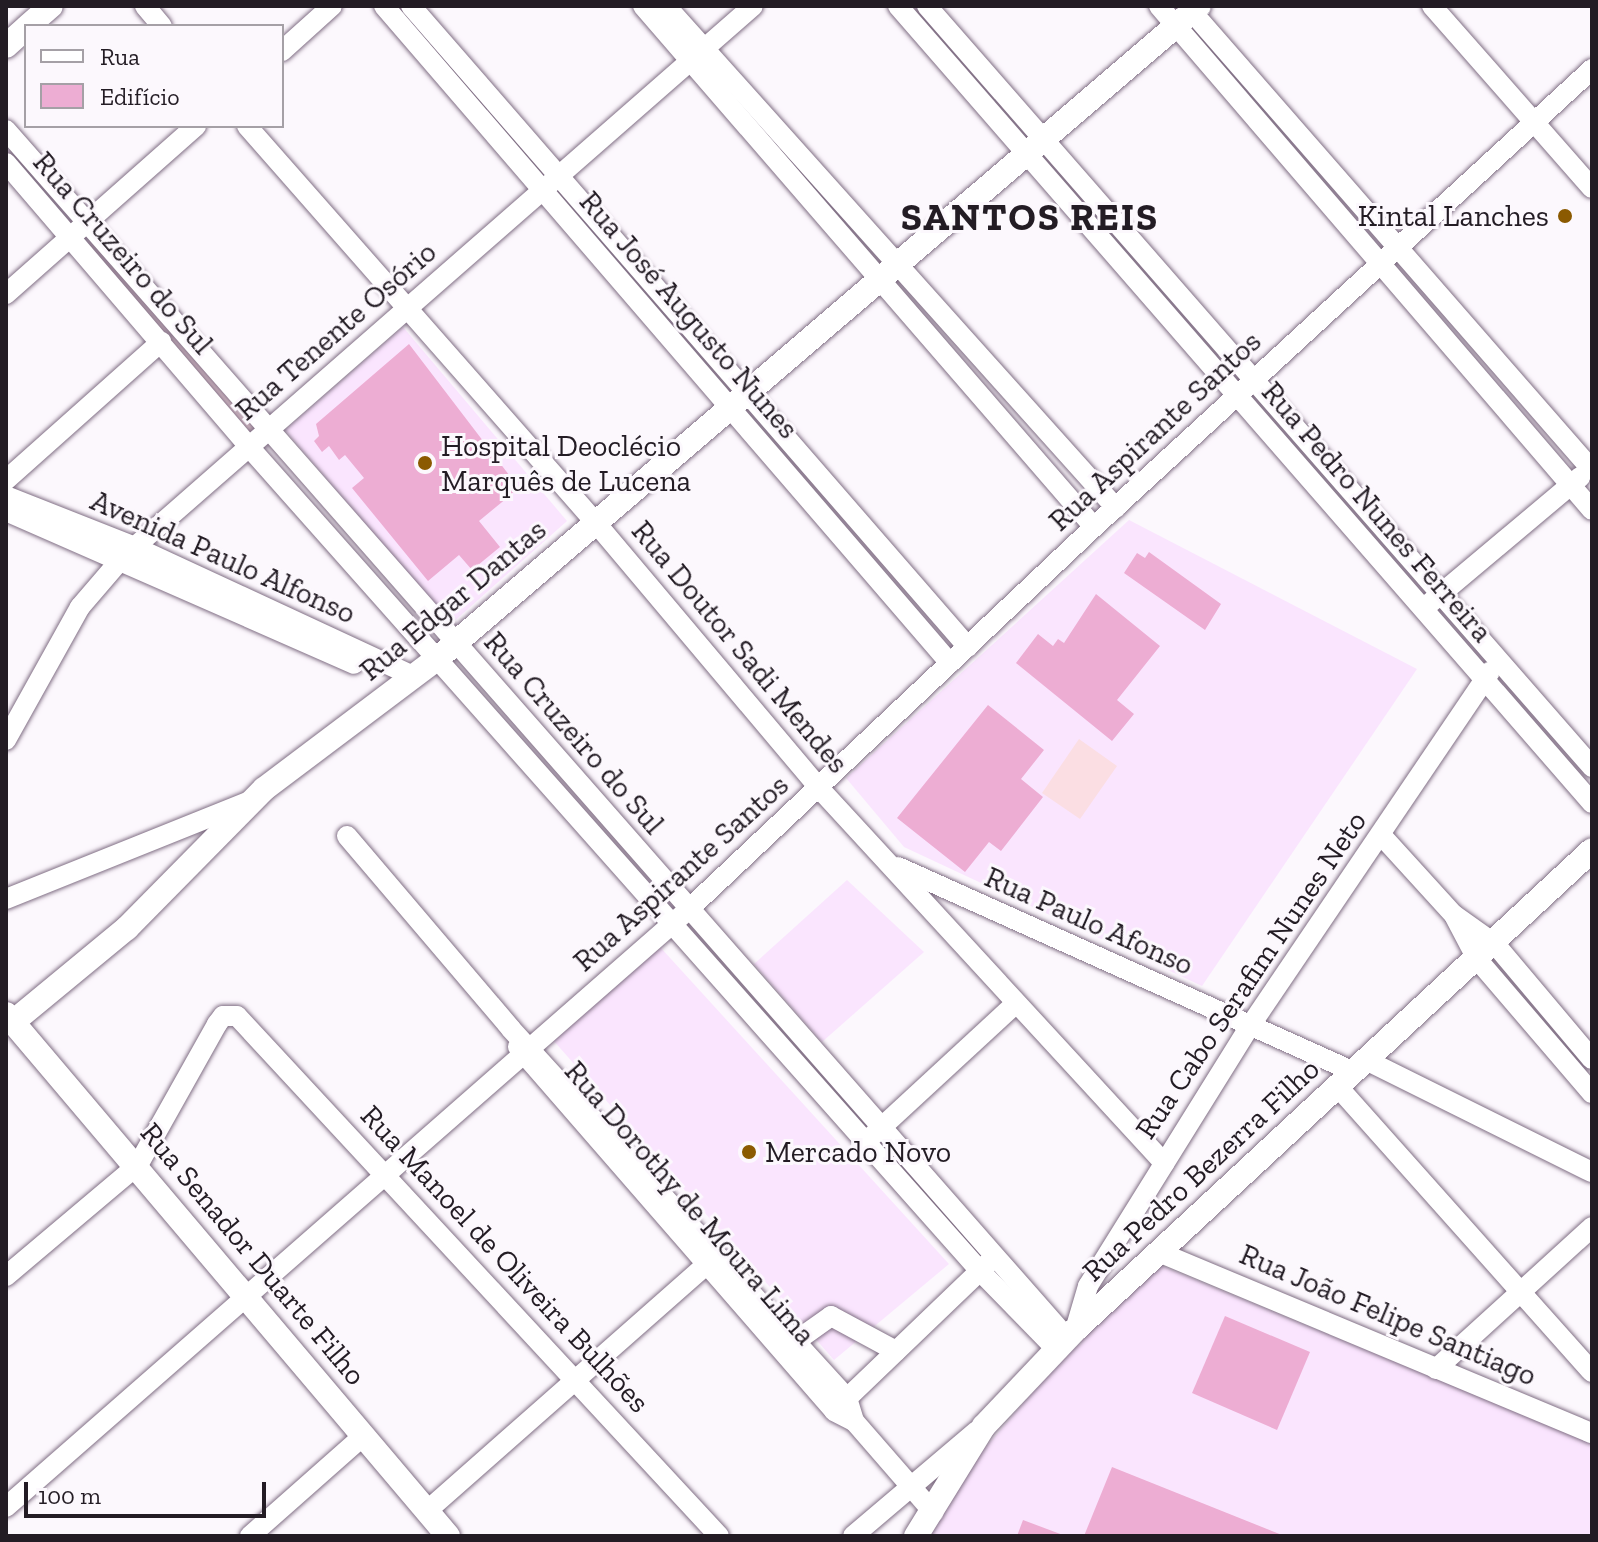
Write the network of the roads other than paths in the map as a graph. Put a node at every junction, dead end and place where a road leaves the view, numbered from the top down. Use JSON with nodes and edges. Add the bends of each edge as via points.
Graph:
{"nodes":[{"id":1,"x":51,"y":6,"type":"edge"},
{"id":2,"x":145,"y":6,"type":"edge"},
{"id":3,"x":332,"y":6,"type":"edge"},
{"id":4,"x":384,"y":6,"type":"edge"},
{"id":5,"x":411,"y":6,"type":"edge"},
{"id":6,"x":643,"y":6,"type":"edge"},
{"id":7,"x":666,"y":6,"type":"edge"},
{"id":8,"x":753,"y":6,"type":"edge"},
{"id":9,"x":898,"y":6,"type":"edge"},
{"id":10,"x":927,"y":6,"type":"edge"},
{"id":11,"x":1159,"y":6,"type":"edge"},
{"id":12,"x":1432,"y":6,"type":"edge"},
{"id":13,"x":1189,"y":12,"type":"edge"},
{"id":14,"x":30,"y":24,"type":"edge"},
{"id":15,"x":160,"y":24,"type":"edge"},
{"id":16,"x":24,"y":30,"type":"edge"},
{"id":17,"x":6,"y":46,"type":"edge"},
{"id":18,"x":284,"y":49,"type":"edge"},
{"id":19,"x":698,"y":53,"type":"junction"},
{"id":20,"x":1592,"y":69,"type":"edge"},
{"id":21,"x":1535,"y":121,"type":"junction"},
{"id":22,"x":194,"y":128,"type":"edge"},
{"id":23,"x":249,"y":128,"type":"edge"},
{"id":24,"x":6,"y":130,"type":"edge"},
{"id":25,"x":1033,"y":148,"type":"junction"},
{"id":26,"x":6,"y":163,"type":"edge"},
{"id":27,"x":549,"y":183,"type":"junction"},
{"id":28,"x":1592,"y":188,"type":"edge"},
{"id":29,"x":87,"y":222,"type":"junction"},
{"id":30,"x":68,"y":239,"type":"junction"},
{"id":31,"x":1391,"y":259,"type":"junction"},
{"id":32,"x":888,"y":274,"type":"junction"},
{"id":33,"x":6,"y":294,"type":"edge"},
{"id":34,"x":407,"y":310,"type":"junction"},
{"id":35,"x":161,"y":342,"type":"junction"},
{"id":36,"x":1255,"y":379,"type":"junction"},
{"id":37,"x":1235,"y":397,"type":"junction"},
{"id":38,"x":738,"y":401,"type":"junction"},
{"id":39,"x":267,"y":431,"type":"junction"},
{"id":40,"x":249,"y":447,"type":"junction"},
{"id":41,"x":1591,"y":468,"type":"edge"},
{"id":42,"x":6,"y":480,"type":"edge"},
{"id":43,"x":1571,"y":486,"type":"junction"},
{"id":44,"x":6,"y":496,"type":"edge"},
{"id":45,"x":1116,"y":508,"type":"junction"},
{"id":46,"x":1592,"y":510,"type":"edge"},
{"id":47,"x":6,"y":511,"type":"edge"},
{"id":48,"x":596,"y":523,"type":"junction"},
{"id":49,"x":1094,"y":527,"type":"junction"},
{"id":50,"x":128,"y":552,"type":"junction"},
{"id":51,"x":1440,"y":595,"type":"junction"},
{"id":52,"x":1422,"y":610,"type":"junction"},
{"id":53,"x":968,"y":647,"type":"junction"},
{"id":54,"x":447,"y":651,"type":"junction"},
{"id":55,"x":1497,"y":662,"type":"junction"},
{"id":56,"x":950,"y":663,"type":"junction"},
{"id":57,"x":1484,"y":679,"type":"junction"},
{"id":58,"x":408,"y":682,"type":"junction"},
{"id":59,"x":6,"y":740,"type":"edge"},
{"id":60,"x":544,"y":744,"type":"junction"},
{"id":61,"x":528,"y":759,"type":"junction"},
{"id":62,"x":1592,"y":767,"type":"edge"},
{"id":63,"x":819,"y":788,"type":"junction"},
{"id":64,"x":250,"y":801,"type":"junction"},
{"id":65,"x":1592,"y":803,"type":"edge"},
{"id":66,"x":347,"y":836,"type":"dead end"},
{"id":67,"x":1382,"y":836,"type":"junction"},
{"id":68,"x":1592,"y":850,"type":"edge"},
{"id":69,"x":888,"y":863,"type":"junction"},
{"id":70,"x":635,"y":864,"type":"junction"},
{"id":71,"x":6,"y":899,"type":"edge"},
{"id":72,"x":681,"y":917,"type":"junction"},
{"id":73,"x":1486,"y":952,"type":"junction"},
{"id":74,"x":1016,"y":1003,"type":"junction"},
{"id":75,"x":8,"y":1021,"type":"edge"},
{"id":76,"x":1250,"y":1026,"type":"junction"},
{"id":77,"x":528,"y":1053,"type":"junction"},
{"id":78,"x":1592,"y":1059,"type":"edge"},
{"id":79,"x":1353,"y":1073,"type":"junction"},
{"id":80,"x":1592,"y":1093,"type":"edge"},
{"id":81,"x":882,"y":1127,"type":"junction"},
{"id":82,"x":866,"y":1141,"type":"junction"},
{"id":83,"x":1164,"y":1163,"type":"junction"},
{"id":84,"x":138,"y":1165,"type":"junction"},
{"id":85,"x":1592,"y":1172,"type":"edge"},
{"id":86,"x":388,"y":1177,"type":"junction"},
{"id":87,"x":1592,"y":1227,"type":"edge"},
{"id":88,"x":1161,"y":1253,"type":"junction"},
{"id":89,"x":712,"y":1260,"type":"junction"},
{"id":90,"x":987,"y":1264,"type":"junction"},
{"id":91,"x":6,"y":1276,"type":"edge"},
{"id":92,"x":1521,"y":1292,"type":"junction"},
{"id":93,"x":249,"y":1299,"type":"junction"},
{"id":94,"x":1066,"y":1340,"type":"junction"},
{"id":95,"x":796,"y":1341,"type":"junction"},
{"id":96,"x":896,"y":1351,"type":"junction"},
{"id":97,"x":1436,"y":1369,"type":"junction"},
{"id":98,"x":1592,"y":1372,"type":"edge"},
{"id":99,"x":577,"y":1382,"type":"junction"},
{"id":100,"x":841,"y":1405,"type":"junction"},
{"id":101,"x":984,"y":1426,"type":"junction"},
{"id":102,"x":1592,"y":1433,"type":"edge"},
{"id":103,"x":363,"y":1436,"type":"junction"},
{"id":104,"x":910,"y":1486,"type":"junction"},
{"id":105,"x":6,"y":1507,"type":"edge"},
{"id":106,"x":428,"y":1510,"type":"junction"},
{"id":107,"x":933,"y":1512,"type":"junction"},
{"id":108,"x":250,"y":1536,"type":"edge"},
{"id":109,"x":448,"y":1536,"type":"edge"},
{"id":110,"x":719,"y":1536,"type":"edge"},
{"id":111,"x":853,"y":1536,"type":"edge"},
{"id":112,"x":916,"y":1536,"type":"edge"}],
"edges":[{"from":1,"to":14,"type":"main road"},
{"from":2,"to":15,"type":"street"},
{"from":3,"to":18,"type":"street"},
{"from":4,"to":27,"type":"street","name":"Rua José Augusto Nunes"},
{"from":5,"to":27,"type":"street","name":"Rua José Augusto Nunes"},
{"from":6,"to":19,"type":"street"},
{"from":7,"to":19,"type":"street"},
{"from":8,"to":19,"type":"street","name":"Rua Tenente Osório"},
{"from":9,"to":25,"type":"street","name":"Rua Pedro Nunes Ferreira"},
{"from":10,"to":25,"type":"street","name":"Rua Pedro Nunes Ferreira"},
{"from":11,"to":13,"type":"street"},
{"from":12,"to":21,"type":"street"},
{"from":13,"to":25,"type":"main road","name":"Rua Edgar Dantas"},
{"from":13,"to":31,"type":"street"},
{"from":16,"to":17,"type":"main road"},
{"from":19,"to":27,"type":"street","name":"Rua Tenente Osório"},
{"from":19,"to":32,"type":"street"},
{"from":20,"to":21,"type":"street","name":"Rua Aspirante Santos"},
{"from":21,"to":28,"type":"street"},
{"from":21,"to":31,"type":"street","name":"Rua Aspirante Santos"},
{"from":22,"to":29,"type":"street"},
{"from":23,"to":34,"type":"street","name":"Rua Doutor Sadi Mendes"},
{"from":24,"to":29,"type":"street","name":"Rua Cruzeiro do Sul"},
{"from":25,"to":32,"type":"main road","name":"Rua Edgar Dantas"},
{"from":25,"to":36,"type":"street","name":"Rua Pedro Nunes Ferreira"},
{"from":25,"to":37,"type":"street","name":"Rua Pedro Nunes Ferreira"},
{"from":26,"to":30,"type":"street","name":"Rua Cruzeiro do Sul"},
{"from":27,"to":34,"type":"street","name":"Rua Tenente Osório"},
{"from":27,"to":38,"type":"street","name":"Rua José Augusto Nunes"},
{"from":29,"to":30,"type":"street"},
{"from":29,"to":39,"type":"street","name":"Rua Cruzeiro do Sul"},
{"from":30,"to":33,"type":"street"},
{"from":30,"to":35,"type":"street","name":"Rua Cruzeiro do Sul"},
{"from":31,"to":36,"type":"street","name":"Rua Aspirante Santos"},
{"from":31,"to":41,"type":"street"},
{"from":31,"to":43,"type":"street"},
{"from":32,"to":38,"type":"main road","name":"Rua Edgar Dantas"},
{"from":32,"to":45,"type":"street"},
{"from":32,"to":49,"type":"street"},
{"from":34,"to":39,"type":"street","name":"Rua Tenente Osório"},
{"from":34,"to":48,"type":"street","name":"Rua Doutor Sadi Mendes"},
{"from":35,"to":40,"type":"street","name":"Rua Cruzeiro do Sul"},
{"from":35,"to":42,"type":"street"},
{"from":36,"to":37,"type":"street","name":"Rua Aspirante Santos"},
{"from":36,"to":51,"type":"street","name":"Rua Pedro Nunes Ferreira"},
{"from":37,"to":45,"type":"street","name":"Rua Aspirante Santos"},
{"from":37,"to":52,"type":"street","name":"Rua Pedro Nunes Ferreira"},
{"from":38,"to":48,"type":"main road","name":"Rua Edgar Dantas"},
{"from":38,"to":53,"type":"street","name":"Rua José Augusto Nunes"},
{"from":38,"to":56,"type":"street","name":"Rua José Augusto Nunes"},
{"from":39,"to":40,"type":"street","name":"Rua Tenente Osório"},
{"from":39,"to":54,"type":"street","name":"Rua Cruzeiro do Sul"},
{"from":40,"to":50,"type":"street","name":"Rua Tenente Osório"},
{"from":40,"to":54,"type":"street","name":"Rua Cruzeiro do Sul"},
{"from":41,"to":43,"type":"street"},
{"from":43,"to":46,"type":"street"},
{"from":43,"to":51,"type":"street"},
{"from":44,"to":50,"type":"street","name":"Avenida Paulo Alfonso"},
{"from":45,"to":49,"type":"street","name":"Rua Aspirante Santos"},
{"from":47,"to":50,"type":"street","name":"Avenida Paulo Alfonso"},
{"from":48,"to":54,"type":"main road","name":"Rua Edgar Dantas"},
{"from":48,"to":63,"type":"street","name":"Rua Doutor Sadi Mendes"},
{"from":49,"to":53,"type":"street","name":"Rua Aspirante Santos"},
{"from":50,"to":58,"type":"street","name":"Avenida Paulo Alfonso"},
{"from":50,"to":59,"type":"street","name":"Rua Tenente Osório","via":[[80,607]]},
{"from":51,"to":52,"type":"street"},
{"from":51,"to":55,"type":"street","name":"Rua Pedro Nunes Ferreira"},
{"from":52,"to":57,"type":"street","name":"Rua Pedro Nunes Ferreira"},
{"from":53,"to":56,"type":"street","name":"Rua Aspirante Santos"},
{"from":54,"to":58,"type":"main road","name":"Rua Edgar Dantas"},
{"from":54,"to":60,"type":"street","name":"Rua Cruzeiro do Sul"},
{"from":54,"to":61,"type":"street","name":"Rua Cruzeiro do Sul"},
{"from":55,"to":57,"type":"street","name":"Rua Cabo Serafim Nunes Neto"},
{"from":55,"to":62,"type":"street","name":"Rua Pedro Nunes Ferreira"},
{"from":56,"to":63,"type":"street","name":"Rua Aspirante Santos"},
{"from":57,"to":65,"type":"street","name":"Rua Pedro Nunes Ferreira"},
{"from":57,"to":67,"type":"street","name":"Rua Cabo Serafim Nunes Neto"},
{"from":58,"to":64,"type":"main road","name":"Rua Edgar Dantas"},
{"from":60,"to":61,"type":"street"},
{"from":60,"to":70,"type":"street","name":"Rua Cruzeiro do Sul"},
{"from":61,"to":70,"type":"street","name":"Rua Cruzeiro do Sul"},
{"from":63,"to":69,"type":"street","name":"Rua Doutor Sadi Mendes"},
{"from":63,"to":72,"type":"street","name":"Rua Aspirante Santos"},
{"from":64,"to":71,"type":"street"},
{"from":64,"to":75,"type":"main road","name":"Rua Edgar Dantas","via":[[127,928]]},
{"from":66,"to":77,"type":"street","name":"Rua Dorothy de Moura Lima"},
{"from":67,"to":73,"type":"street"},
{"from":67,"to":76,"type":"street","name":"Rua Cabo Serafim Nunes Neto"},
{"from":68,"to":73,"type":"main road","name":"Rua Pedro Bezerra Filho"},
{"from":69,"to":74,"type":"street","name":"Rua Doutor Sadi Mendes"},
{"from":69,"to":76,"type":"street","name":"Rua Paulo Afonso"},
{"from":70,"to":72,"type":"street","name":"Rua Cruzeiro do Sul"},
{"from":72,"to":77,"type":"street","name":"Rua Aspirante Santos"},
{"from":72,"to":81,"type":"street","name":"Rua Cruzeiro do Sul"},
{"from":72,"to":82,"type":"street","name":"Rua Cruzeiro do Sul"},
{"from":73,"to":78,"type":"street"},
{"from":73,"to":79,"type":"main road","name":"Rua Pedro Bezerra Filho"},
{"from":73,"to":80,"type":"street"},
{"from":74,"to":81,"type":"street"},
{"from":74,"to":83,"type":"street","name":"Rua Doutor Sadi Mendes"},
{"from":75,"to":84,"type":"main road","name":"Rua Senador Duarte Filho"},
{"from":76,"to":79,"type":"street","name":"Rua Paulo Afonso"},
{"from":76,"to":83,"type":"street","name":"Rua Cabo Serafim Nunes Neto"},
{"from":77,"to":86,"type":"street","name":"Rua Aspirante Santos"},
{"from":77,"to":89,"type":"street","name":"Rua Dorothy de Moura Lima"},
{"from":79,"to":85,"type":"street"},
{"from":79,"to":88,"type":"main road","name":"Rua Pedro Bezerra Filho"},
{"from":79,"to":92,"type":"street","name":"Rua Paulo Afonso"},
{"from":81,"to":82,"type":"street"},
{"from":81,"to":90,"type":"street","name":"Rua Cruzeiro do Sul"},
{"from":82,"to":90,"type":"street","name":"Rua Cruzeiro do Sul"},
{"from":83,"to":94,"type":"street","name":"Rua Cabo Serafim Nunes Neto","via":[[1084,1294]]},
{"from":84,"to":86,"type":"street","name":"Rua Manoel de Oliveira Bulhões","via":[[223,1016],[246,1022]]},
{"from":84,"to":91,"type":"street"},
{"from":84,"to":93,"type":"main road","name":"Rua Senador Duarte Filho"},
{"from":86,"to":93,"type":"street","name":"Rua Aspirante Santos"},
{"from":86,"to":99,"type":"street","name":"Rua Manoel de Oliveira Bulhões"},
{"from":87,"to":92,"type":"street"},
{"from":88,"to":94,"type":"main road","name":"Rua Pedro Bezerra Filho"},
{"from":88,"to":97,"type":"street","name":"Rua João Felipe Santiago"},
{"from":89,"to":95,"type":"street","name":"Rua Dorothy de Moura Lima"},
{"from":89,"to":99,"type":"street"},
{"from":89,"to":100,"type":"street","name":"Rua Dorothy de Moura Lima"},
{"from":90,"to":94,"type":"street","name":"Rua Cruzeiro do Sul"},
{"from":90,"to":96,"type":"street"},
{"from":92,"to":97,"type":"street"},
{"from":92,"to":98,"type":"street","name":"Rua Paulo Afonso"},
{"from":93,"to":103,"type":"main road","name":"Rua Senador Duarte Filho"},
{"from":93,"to":105,"type":"street","name":"Rua Aspirante Santos"},
{"from":94,"to":101,"type":"main road","name":"Rua Pedro Bezerra Filho"},
{"from":95,"to":96,"type":"street","via":[[831,1316]]},
{"from":95,"to":100,"type":"street","name":"Rua Dorothy de Moura Lima"},
{"from":96,"to":100,"type":"street"},
{"from":97,"to":102,"type":"street","name":"Rua João Felipe Santiago"},
{"from":99,"to":106,"type":"street"},
{"from":99,"to":110,"type":"street","name":"Rua Manoel de Oliveira Bulhões"},
{"from":100,"to":104,"type":"street","name":"Rua Dorothy de Moura Lima"},
{"from":101,"to":104,"type":"street","name":"Rua Pedro Bezerra Filho"},
{"from":101,"to":107,"type":"main road"},
{"from":103,"to":106,"type":"main road","name":"Rua Senador Duarte Filho"},
{"from":103,"to":108,"type":"street"},
{"from":104,"to":107,"type":"street","name":"Rua Dorothy de Moura Lima"},
{"from":104,"to":111,"type":"street","name":"Rua Pedro Bezerra Filho"},
{"from":106,"to":109,"type":"main road","name":"Rua Senador Duarte Filho"},
{"from":107,"to":112,"type":"main road"}]}
